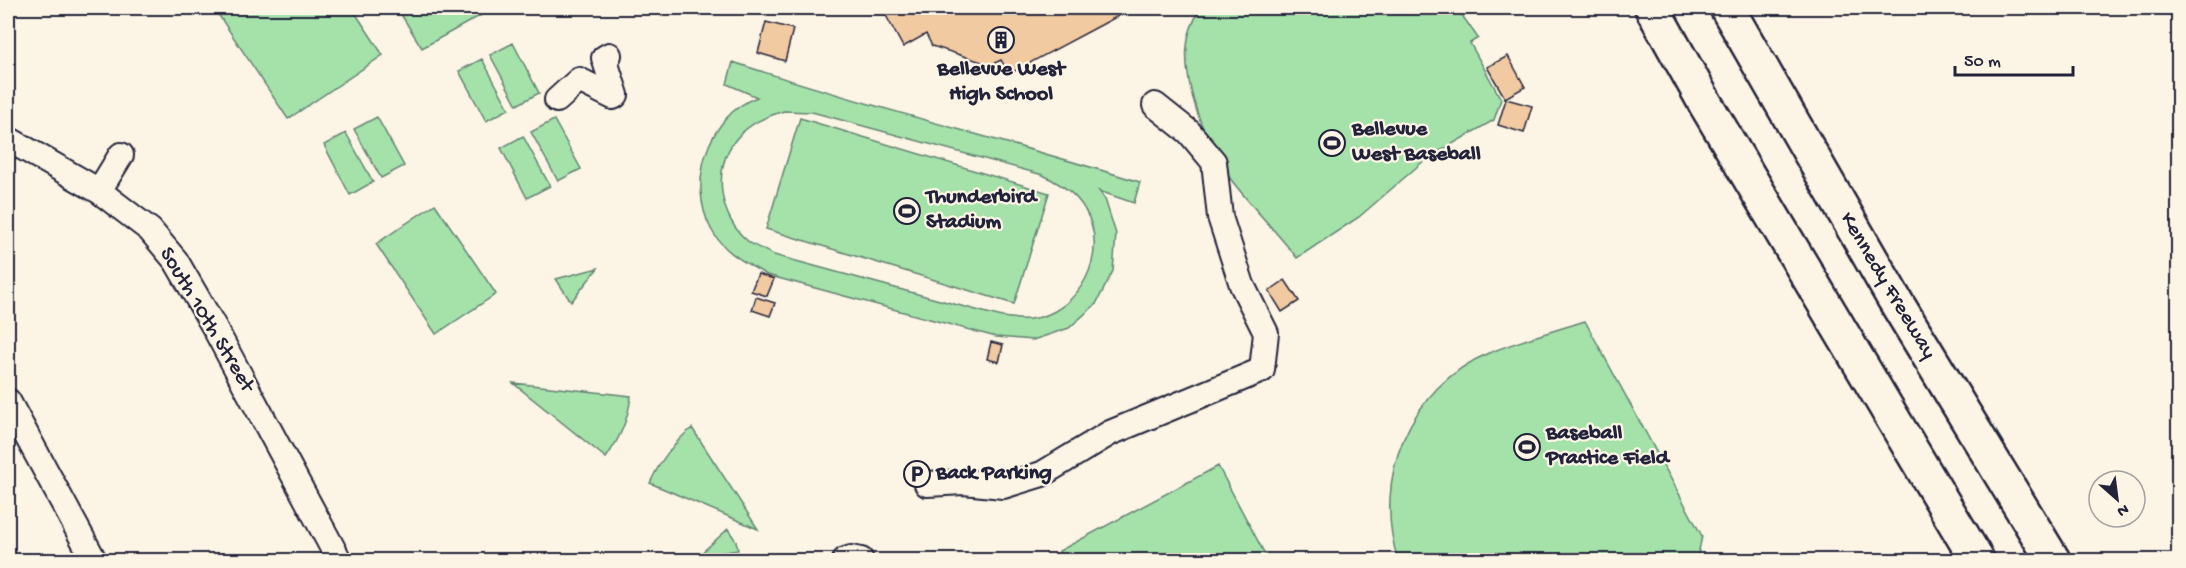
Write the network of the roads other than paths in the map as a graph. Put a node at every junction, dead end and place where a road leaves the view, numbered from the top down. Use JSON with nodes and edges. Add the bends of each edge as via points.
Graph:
{"nodes":[{"id":1,"x":1652,"y":8,"type":"edge"},
{"id":2,"x":1727,"y":8,"type":"edge"},
{"id":3,"x":609,"y":55,"type":"dead end"},
{"id":4,"x":557,"y":100,"type":"dead end"},
{"id":5,"x":1155,"y":105,"type":"dead end"},
{"id":6,"x":8,"y":139,"type":"edge"},
{"id":7,"x":121,"y":155,"type":"dead end"},
{"id":8,"x":99,"y":191,"type":"junction"},
{"id":9,"x":8,"y":400,"type":"edge"},
{"id":10,"x":927,"y":484,"type":"dead end"},
{"id":11,"x":94,"y":561,"type":"edge"},
{"id":12,"x":339,"y":561,"type":"edge"},
{"id":13,"x":845,"y":561,"type":"edge"},
{"id":14,"x":861,"y":561,"type":"edge"},
{"id":15,"x":1977,"y":561,"type":"edge"},
{"id":16,"x":2053,"y":561,"type":"edge"}],
"edges":[{"from":1,"to":15,"type":"highway"},
{"from":2,"to":16,"type":"highway","name":"Kennedy Freeway","via":[[1887,287]]},
{"from":3,"to":4,"type":"street","via":[[604,58],[616,95],[579,80]]},
{"from":5,"to":10,"type":"street","via":[[1189,132],[1214,162],[1220,217],[1242,285],[1266,333],[1262,370],[1110,433],[1042,474],[1003,486]]},
{"from":6,"to":8,"type":"street","name":"South 10th Street"},
{"from":7,"to":8,"type":"street"},
{"from":8,"to":12,"type":"street","name":"South 10th Street","via":[[150,230],[176,261]]},
{"from":9,"to":11,"type":"street"},
{"from":13,"to":14,"type":"street"}]}
